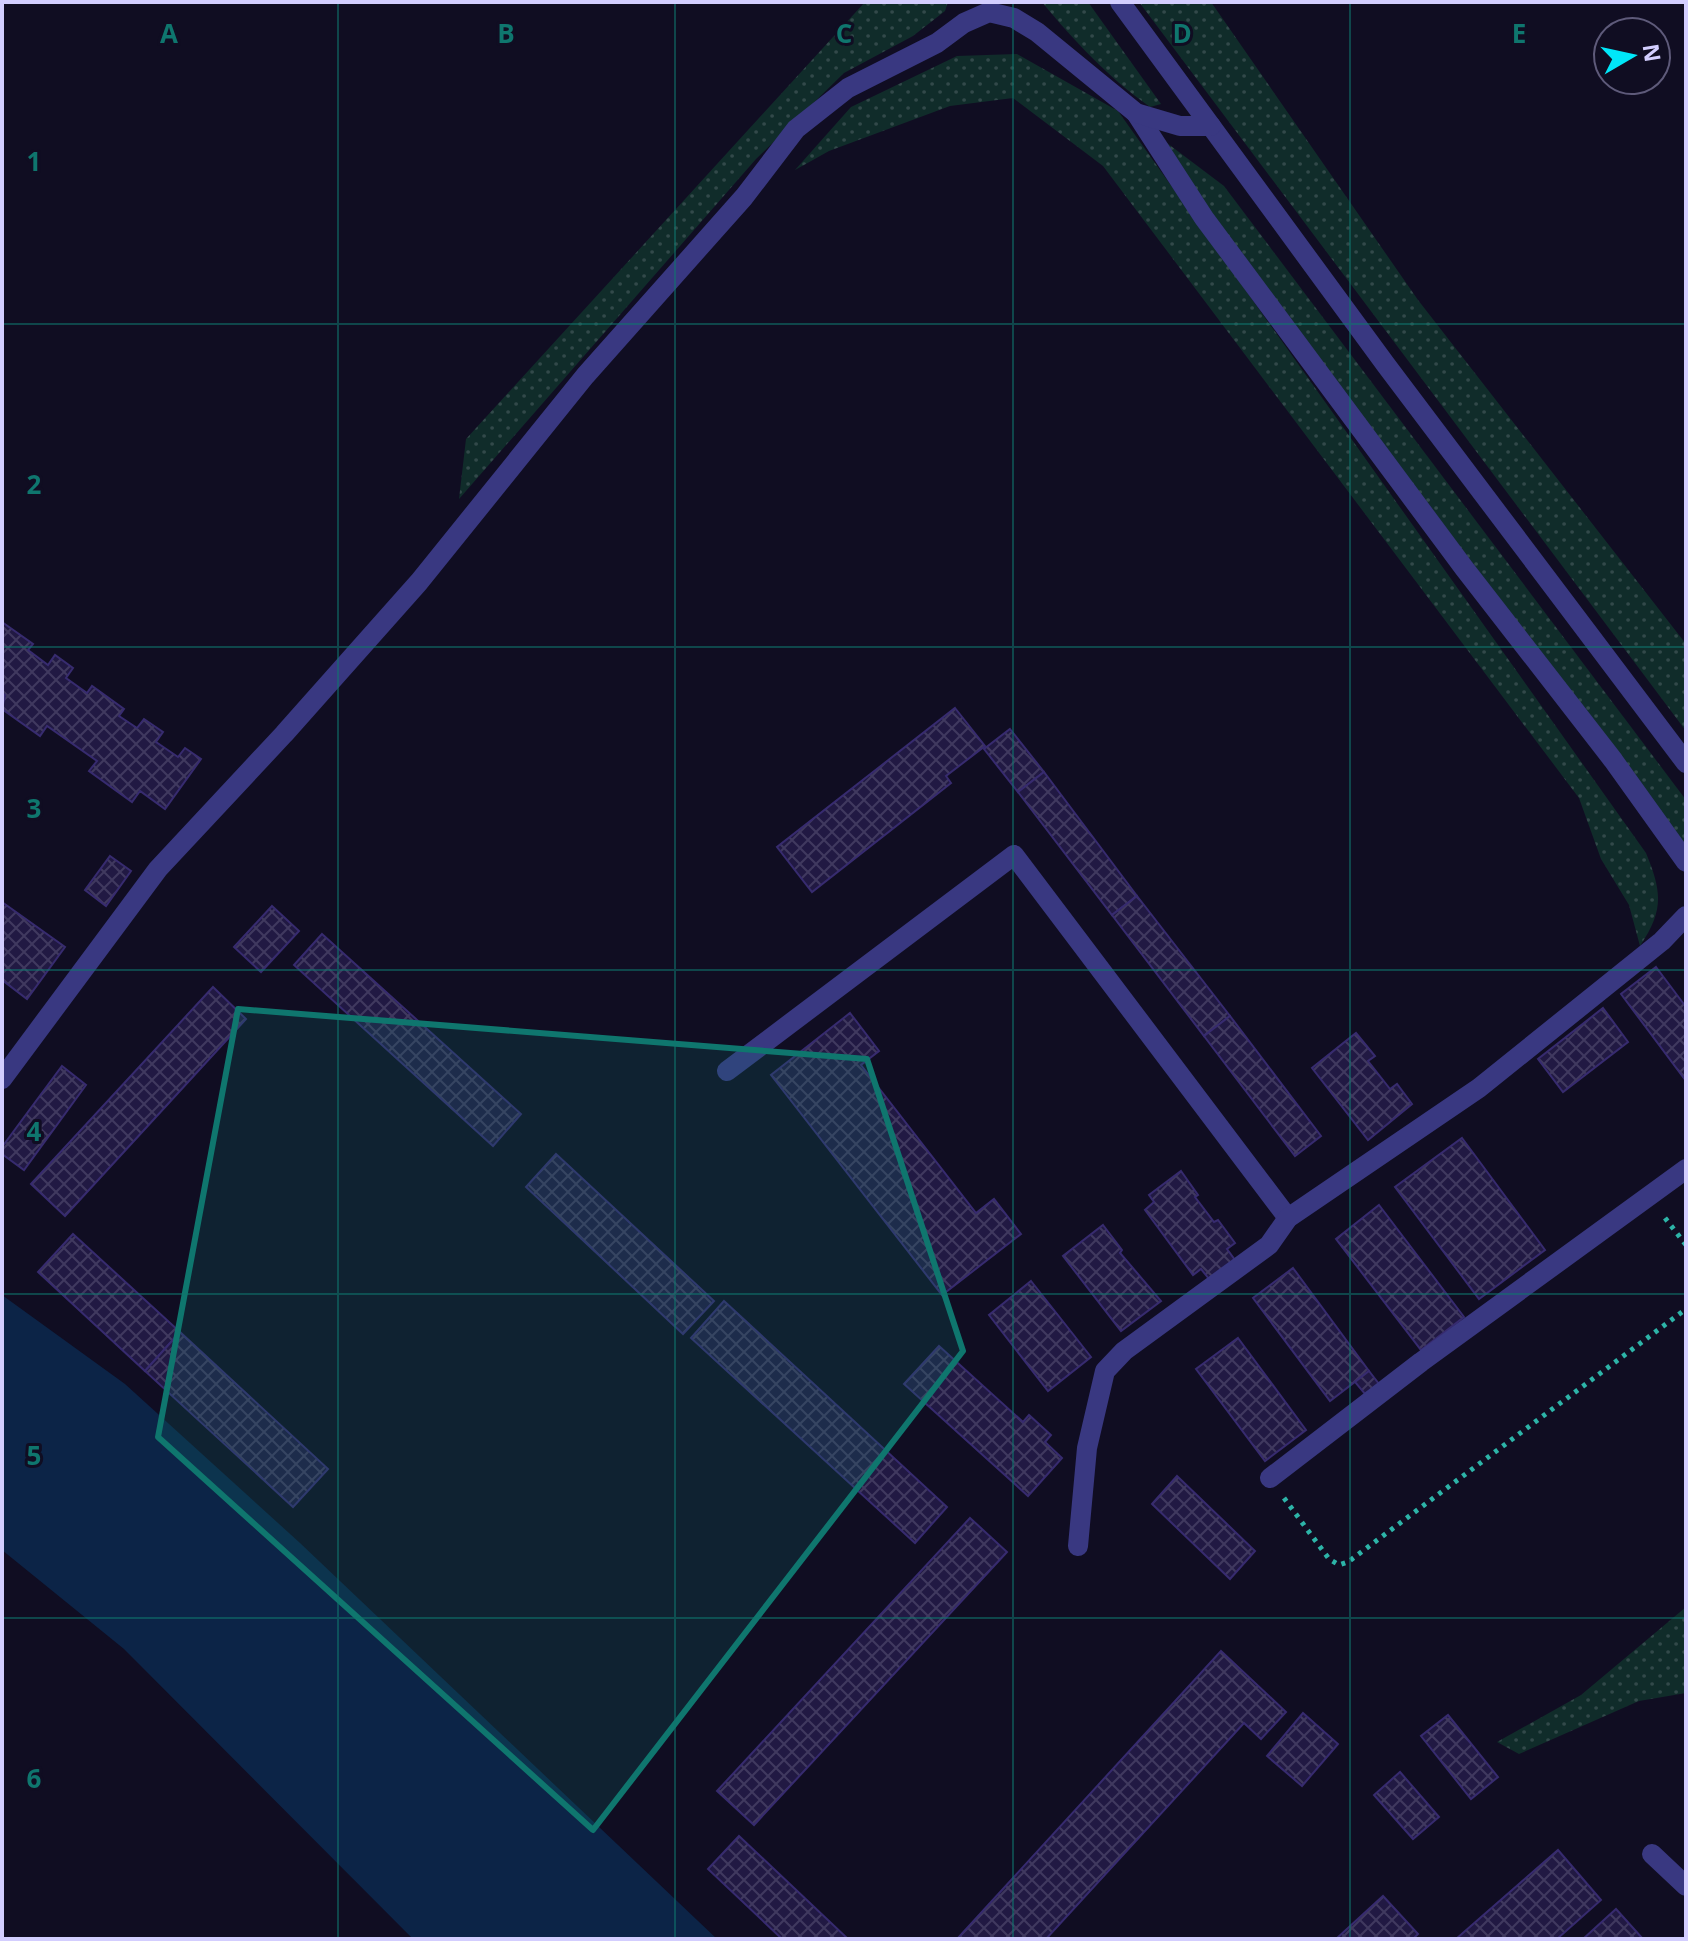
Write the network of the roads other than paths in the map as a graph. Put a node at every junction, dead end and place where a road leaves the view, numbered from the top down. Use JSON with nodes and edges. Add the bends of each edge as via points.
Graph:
{"nodes":[{"id":1,"x":1120,"y":2,"type":"edge"},
{"id":2,"x":988,"y":7,"type":"edge"},
{"id":3,"x":1136,"y":113,"type":"junction"},
{"id":4,"x":1211,"y":126,"type":"junction"},
{"id":5,"x":1686,"y":763,"type":"edge"},
{"id":6,"x":1686,"y":862,"type":"edge"},
{"id":7,"x":1686,"y":916,"type":"edge"},
{"id":8,"x":727,"y":1071,"type":"dead end"},
{"id":9,"x":2,"y":1079,"type":"edge"},
{"id":10,"x":1686,"y":1169,"type":"edge"},
{"id":11,"x":1288,"y":1218,"type":"junction"},
{"id":12,"x":1270,"y":1478,"type":"road end"},
{"id":13,"x":1078,"y":1546,"type":"dead end"},
{"id":14,"x":1652,"y":1854,"type":"dead end"},
{"id":15,"x":1686,"y":1886,"type":"edge"}],
"edges":[{"from":1,"to":4,"type":"street"},
{"from":2,"to":3,"type":"street","via":[[1037,32]]},
{"from":2,"to":9,"type":"street","via":[[937,43],[848,88],[796,129],[744,197],[585,376],[419,582],[158,869]]},
{"from":3,"to":4,"type":"street","via":[[1180,126]]},
{"from":3,"to":6,"type":"street","via":[[1204,218]]},
{"from":4,"to":5,"type":"street"},
{"from":7,"to":11,"type":"street","via":[[1479,1088]]},
{"from":8,"to":11,"type":"street","via":[[1014,855]]},
{"from":10,"to":12,"type":"street"},
{"from":11,"to":13,"type":"street","via":[[1269,1245],[1124,1351],[1105,1371],[1087,1448]]},
{"from":14,"to":15,"type":"street"}]}
